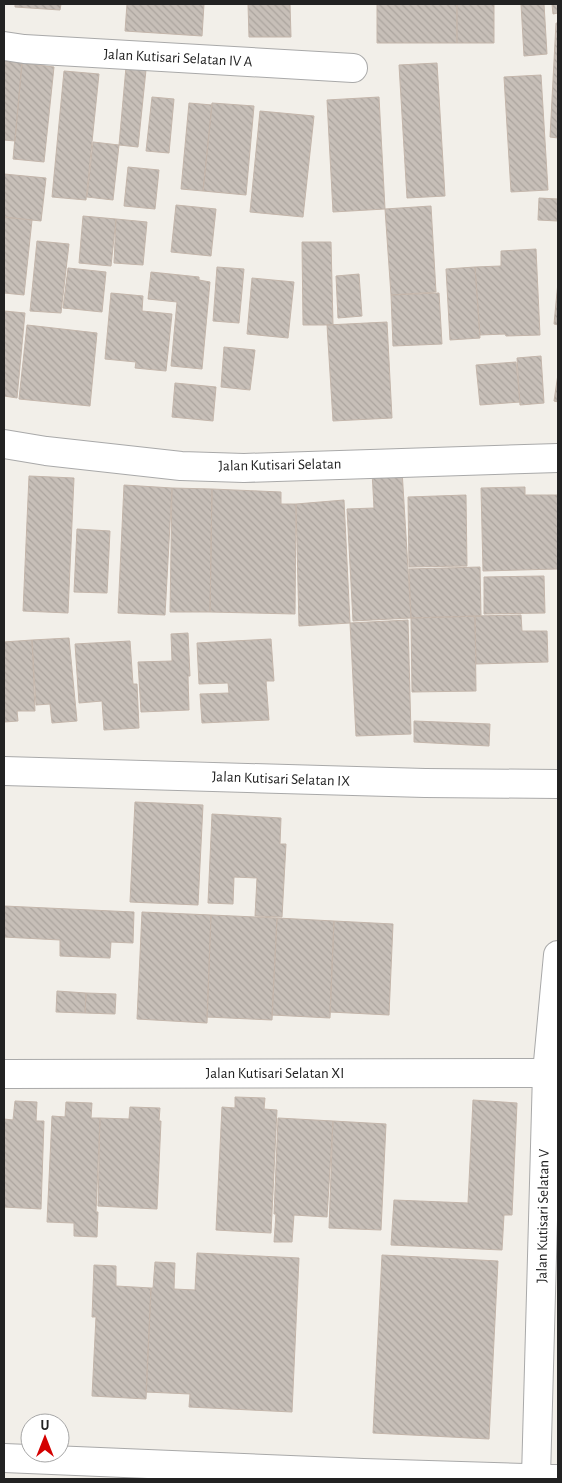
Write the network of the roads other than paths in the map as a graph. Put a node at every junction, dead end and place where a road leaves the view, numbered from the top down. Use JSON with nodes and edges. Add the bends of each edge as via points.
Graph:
{"nodes":[{"id":1,"x":4,"y":46,"type":"edge"},
{"id":2,"x":353,"y":68,"type":"dead end"},
{"id":3,"x":4,"y":444,"type":"edge"},
{"id":4,"x":558,"y":458,"type":"edge"},
{"id":5,"x":4,"y":771,"type":"edge"},
{"id":6,"x":558,"y":784,"type":"edge"},
{"id":7,"x":558,"y":955,"type":"edge"},
{"id":8,"x":546,"y":1073,"type":"junction"},
{"id":9,"x":4,"y":1074,"type":"edge"},
{"id":10,"x":4,"y":1458,"type":"edge"},
{"id":11,"x":362,"y":1476,"type":"edge"},
{"id":12,"x":547,"y":1478,"type":"edge"}],
"edges":[{"from":1,"to":2,"type":"street","name":"Jalan Kutisari Selatan IV A"},
{"from":3,"to":4,"type":"street","name":"Jalan Kutisari Selatan","via":[[181,466],[244,468]]},
{"from":5,"to":6,"type":"street","name":"Jalan Kutisari Selatan IX"},
{"from":7,"to":8,"type":"street","name":"Jalan Kutisari Selatan V"},
{"from":8,"to":9,"type":"street","name":"Jalan Kutisari Selatan XI"},
{"from":8,"to":12,"type":"street","name":"Jalan Kutisari Selatan V"},
{"from":10,"to":11,"type":"street"},
{"from":11,"to":12,"type":"street"}]}
